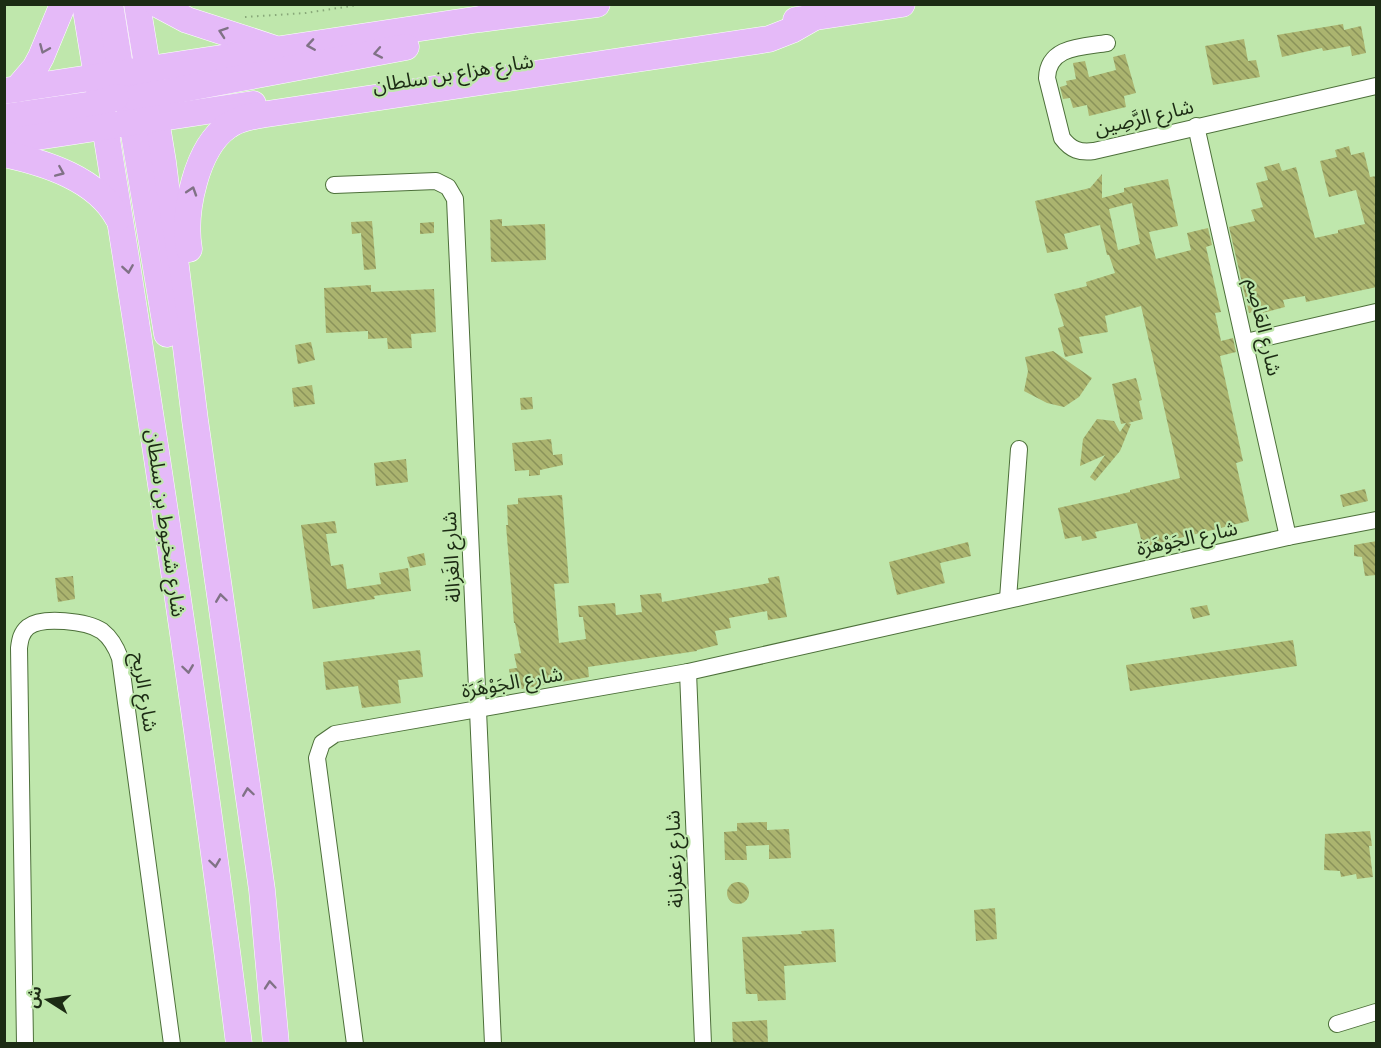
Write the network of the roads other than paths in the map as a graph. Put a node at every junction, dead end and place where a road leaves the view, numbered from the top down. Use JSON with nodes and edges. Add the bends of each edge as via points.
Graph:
{"nodes":[{"id":1,"x":63,"y":4,"type":"edge"},
{"id":2,"x":86,"y":4,"type":"edge"},
{"id":3,"x":110,"y":4,"type":"edge"},
{"id":4,"x":137,"y":4,"type":"edge"},
{"id":5,"x":157,"y":4,"type":"edge"},
{"id":6,"x":597,"y":4,"type":"edge"},
{"id":7,"x":902,"y":4,"type":"edge"},
{"id":8,"x":515,"y":15,"type":"junction"},
{"id":9,"x":813,"y":18,"type":"junction"},
{"id":10,"x":1107,"y":43,"type":"dead end"},
{"id":11,"x":279,"y":50,"type":"junction"},
{"id":12,"x":1377,"y":86,"type":"edge"},
{"id":13,"x":11,"y":90,"type":"edge"},
{"id":14,"x":129,"y":96,"type":"junction"},
{"id":15,"x":4,"y":117,"type":"edge"},
{"id":16,"x":1196,"y":126,"type":"junction"},
{"id":17,"x":4,"y":142,"type":"edge"},
{"id":18,"x":4,"y":154,"type":"edge"},
{"id":19,"x":334,"y":185,"type":"dead end"},
{"id":20,"x":121,"y":224,"type":"junction"},
{"id":21,"x":1377,"y":312,"type":"edge"},
{"id":22,"x":1246,"y":342,"type":"junction"},
{"id":23,"x":1018,"y":449,"type":"dead end"},
{"id":24,"x":209,"y":506,"type":"junction"},
{"id":25,"x":1377,"y":520,"type":"edge"},
{"id":26,"x":1288,"y":537,"type":"junction"},
{"id":27,"x":213,"y":539,"type":"junction"},
{"id":28,"x":1008,"y":599,"type":"junction"},
{"id":29,"x":688,"y":672,"type":"junction"},
{"id":30,"x":478,"y":709,"type":"junction"},
{"id":31,"x":1377,"y":1012,"type":"edge"},
{"id":32,"x":1337,"y":1024,"type":"dead end"},
{"id":33,"x":25,"y":1044,"type":"edge"},
{"id":34,"x":172,"y":1044,"type":"edge"},
{"id":35,"x":239,"y":1044,"type":"edge"},
{"id":36,"x":276,"y":1044,"type":"edge"},
{"id":37,"x":355,"y":1044,"type":"edge"},
{"id":38,"x":493,"y":1044,"type":"edge"},
{"id":39,"x":703,"y":1044,"type":"edge"}],
"edges":[{"from":1,"to":13,"type":"main road","one_way":true,"via":[[42,57]]},
{"from":2,"to":14,"type":"main road","name":"شارع شخبوط بن سلطان"},
{"from":3,"to":14,"type":"main road"},
{"from":4,"to":14,"type":"main road","name":"شارع شخبوط بن سلطان"},
{"from":11,"to":5,"type":"main road","one_way":true,"via":[[187,20]]},
{"from":6,"to":8,"type":"main road","name":"شارع هزاع بن سلطان"},
{"from":7,"to":9,"type":"main road","name":"شارع هزاع بن سلطان"},
{"from":8,"to":11,"type":"main road","name":"شارع هزاع بن سلطان","one_way":true},
{"from":8,"to":14,"type":"main road","one_way":true,"via":[[442,39]]},
{"from":9,"to":14,"type":"main road","name":"شارع هزاع بن سلطان","via":[[476,69]]},
{"from":27,"to":9,"type":"main road","one_way":true,"via":[[220,520],[221,498],[186,231],[189,202],[204,156],[223,130],[239,120],[267,114],[769,39]]},
{"from":10,"to":16,"type":"street","name":"شارع الرَّصِين","via":[[1063,51],[1050,62],[1047,78],[1067,146],[1085,152]]},
{"from":11,"to":14,"type":"main road","name":"شارع هزاع بن سلطان"},
{"from":12,"to":16,"type":"street","name":"شارع الرَّصِين"},
{"from":13,"to":14,"type":"main road","name":"شارع هزاع بن سلطان","via":[[72,81]]},
{"from":14,"to":15,"type":"main road"},
{"from":14,"to":17,"type":"main road","name":"شارع هزاع بن سلطان"},
{"from":14,"to":20,"type":"main road","name":"شارع شخبوط بن سلطان"},
{"from":14,"to":24,"type":"main road","name":"شارع شخبوط بن سلطان","via":[[194,408]]},
{"from":14,"to":24,"type":"main road","via":[[118,144],[136,150],[180,411],[194,468]]},
{"from":16,"to":22,"type":"street","name":"شارع العَاصِم"},
{"from":18,"to":20,"type":"main road","one_way":true,"via":[[87,184],[107,201]]},
{"from":19,"to":30,"type":"street","name":"شارع الغَزالة","via":[[436,181],[448,187],[455,199]]},
{"from":20,"to":35,"type":"main road","name":"شارع شخبوط بن سلطان","one_way":true},
{"from":21,"to":22,"type":"street"},
{"from":22,"to":26,"type":"street","name":"شارع العَاصِم"},
{"from":23,"to":28,"type":"street"},
{"from":24,"to":27,"type":"main road","name":"شارع شخبوط بن سلطان"},
{"from":25,"to":26,"type":"street","name":"شارع الجَوْهَرَة"},
{"from":26,"to":28,"type":"street","name":"شارع الجَوْهَرَة"},
{"from":36,"to":27,"type":"main road","name":"شارع شخبوط بن سلطان","one_way":true,"via":[[262,890]]},
{"from":28,"to":29,"type":"street","name":"شارع الجَوْهَرَة"},
{"from":29,"to":30,"type":"street","name":"شارع الجَوْهَرَة"},
{"from":29,"to":39,"type":"street","name":"شارع زعفرانة"},
{"from":30,"to":37,"type":"street","name":"شارع الجَوْهَرَة","via":[[335,734],[318,750]]},
{"from":30,"to":38,"type":"street","name":"شارع الغَزالة"},
{"from":31,"to":32,"type":"street"},
{"from":33,"to":34,"type":"street","name":"شارع الريح","via":[[19,648],[23,632],[45,621],[92,625],[110,638],[120,658]]}]}
